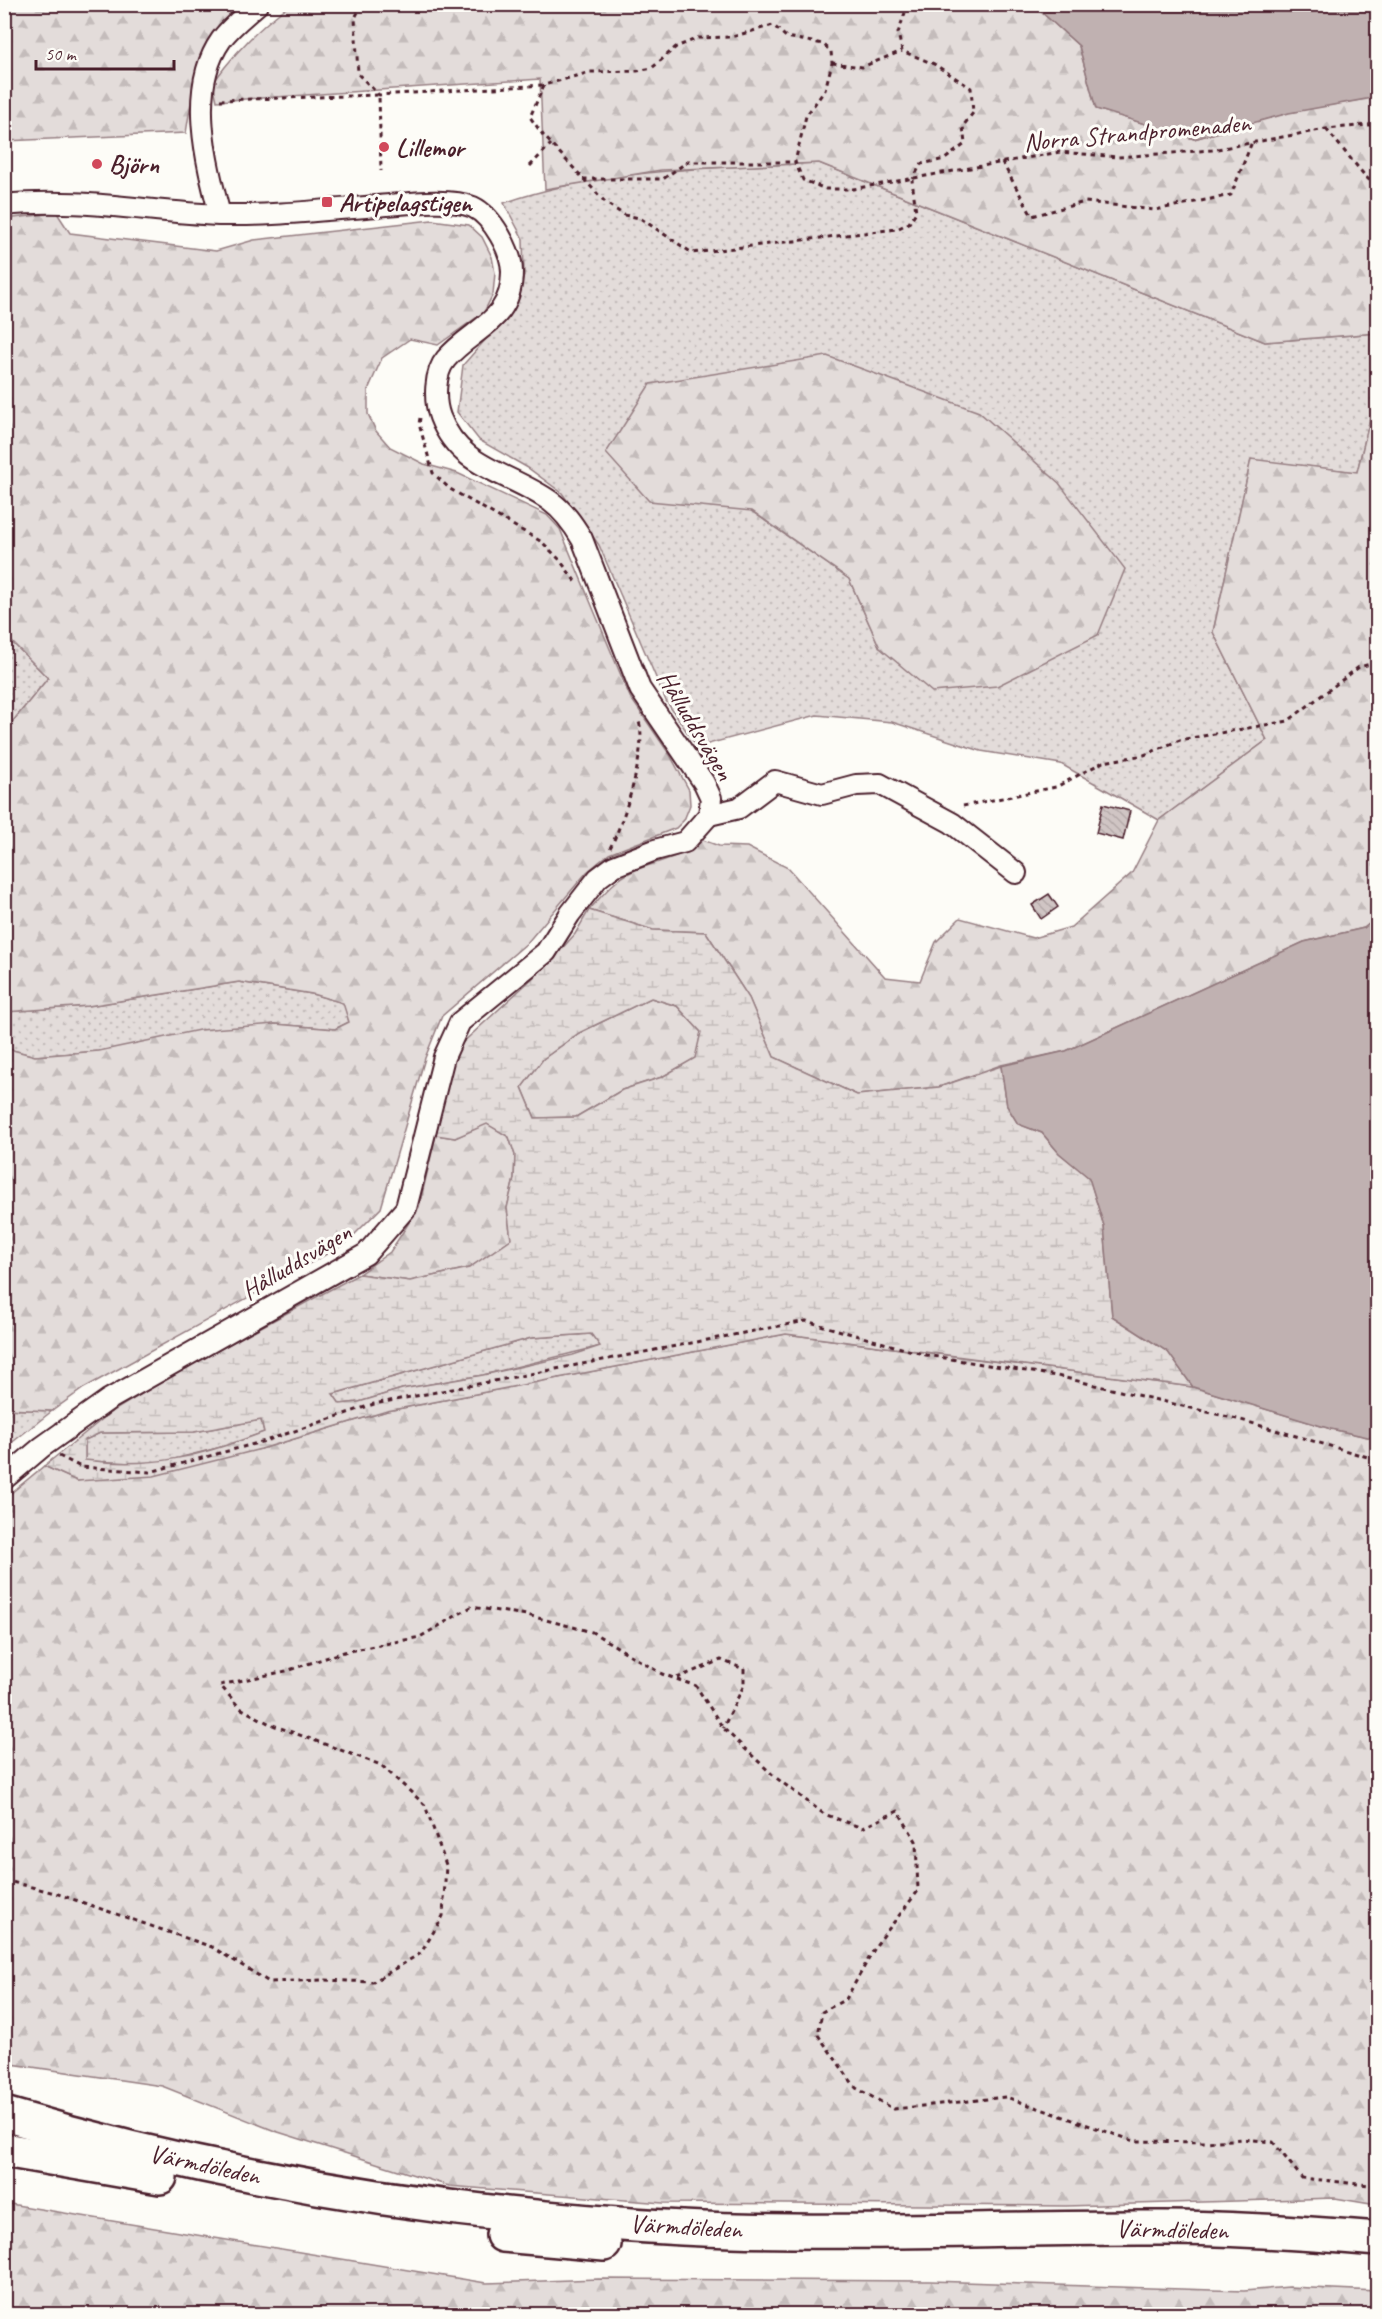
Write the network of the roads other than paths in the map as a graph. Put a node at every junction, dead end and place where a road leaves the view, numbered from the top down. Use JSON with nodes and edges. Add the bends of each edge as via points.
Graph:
{"nodes":[{"id":1,"x":258,"y":4,"type":"edge"},
{"id":2,"x":4,"y":205,"type":"edge"},
{"id":3,"x":220,"y":215,"type":"junction"},
{"id":4,"x":709,"y":815,"type":"junction"},
{"id":5,"x":1016,"y":873,"type":"dead end"},
{"id":6,"x":4,"y":1479,"type":"edge"},
{"id":7,"x":4,"y":2114,"type":"edge"},
{"id":8,"x":4,"y":2136,"type":"edge"},
{"id":9,"x":4,"y":2150,"type":"edge"},
{"id":10,"x":160,"y":2177,"type":"junction"},
{"id":11,"x":1377,"y":2239,"type":"edge"},
{"id":12,"x":1377,"y":2260,"type":"edge"}],
"edges":[{"from":1,"to":3,"type":"street","via":[[221,39],[206,69],[202,99],[209,166]]},
{"from":2,"to":3,"type":"street","name":"Hålluddsvägen","via":[[74,202]]},
{"from":3,"to":4,"type":"street","name":"Hålluddsvägen","via":[[428,202],[472,207],[489,218],[512,270],[508,298],[494,320],[445,360],[436,384],[438,414],[448,436],[468,458],[551,501],[569,518],[582,539],[640,689],[711,798]]},
{"from":4,"to":5,"type":"street","via":[[739,808],[775,781],[822,795],[856,785],[880,784],[952,823]]},
{"from":4,"to":6,"type":"street","name":"Hålluddsvägen","via":[[685,842],[614,866],[598,878],[546,952],[460,1022],[444,1058],[406,1208],[366,1254],[108,1400]]},
{"from":7,"to":11,"type":"highway","name":"Värmdöleden","via":[[166,2156],[279,2180],[417,2202],[554,2217],[682,2228],[1164,2228]]},
{"from":8,"to":10,"type":"highway","name":"Värmdöleden"},
{"from":9,"to":10,"type":"highway"},
{"from":10,"to":12,"type":"highway","name":"Värmdöleden","via":[[414,2224],[627,2246],[849,2253],[1165,2250]]}]}
